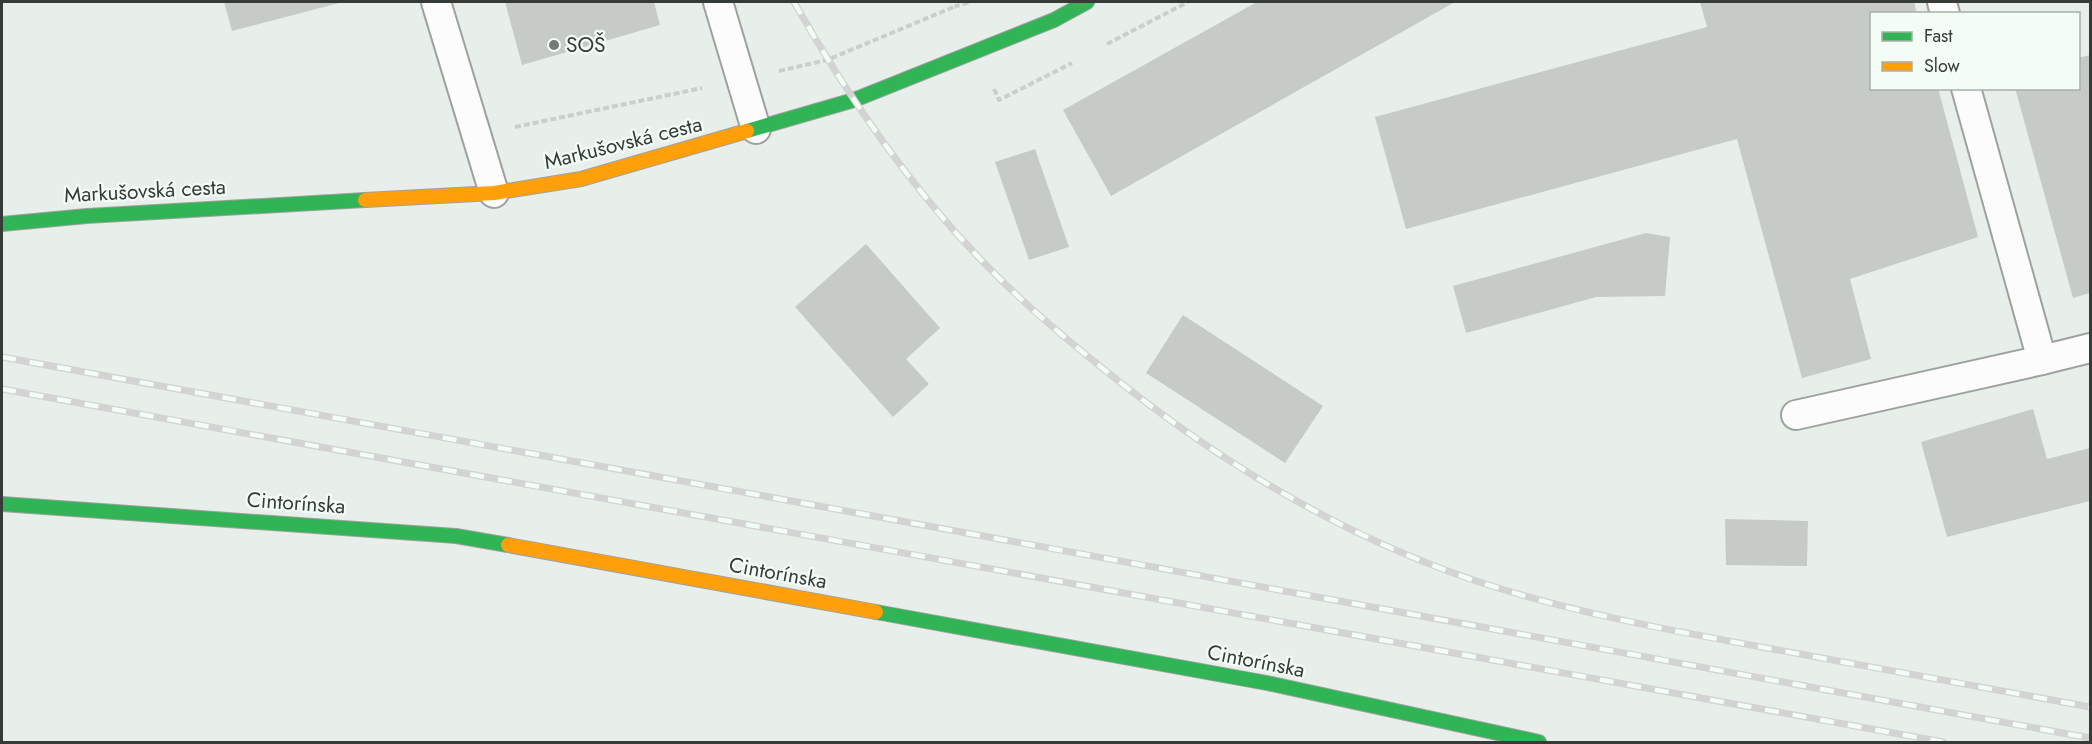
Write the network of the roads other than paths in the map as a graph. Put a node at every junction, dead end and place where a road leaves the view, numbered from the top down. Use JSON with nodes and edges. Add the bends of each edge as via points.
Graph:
{"nodes":[{"id":1,"x":436,"y":2,"type":"edge"},
{"id":2,"x":718,"y":2,"type":"edge"},
{"id":3,"x":1087,"y":2,"type":"edge"},
{"id":4,"x":1052,"y":11,"type":"edge"},
{"id":5,"x":1967,"y":90,"type":"edge"},
{"id":6,"x":756,"y":129,"type":"junction"},
{"id":7,"x":494,"y":193,"type":"junction"},
{"id":8,"x":2,"y":224,"type":"edge"},
{"id":9,"x":2091,"y":348,"type":"edge"},
{"id":10,"x":2042,"y":360,"type":"junction"},
{"id":11,"x":1796,"y":415,"type":"dead end"},
{"id":12,"x":2,"y":504,"type":"edge"},
{"id":13,"x":1539,"y":742,"type":"edge"}],
"edges":[{"from":1,"to":7,"type":"lane"},
{"from":2,"to":6,"type":"lane"},
{"from":3,"to":4,"type":"street","name":"Markušovská cesta"},
{"from":4,"to":6,"type":"street","name":"Markušovská cesta","via":[[854,100]]},
{"from":5,"to":10,"type":"lane"},
{"from":6,"to":7,"type":"street","name":"Markušovská cesta","via":[[581,179]]},
{"from":7,"to":8,"type":"street","name":"Markušovská cesta","via":[[76,216]]},
{"from":9,"to":10,"type":"lane"},
{"from":10,"to":11,"type":"lane"},
{"from":12,"to":13,"type":"street","name":"Cintorínska","via":[[456,536],[1255,681]]}]}
